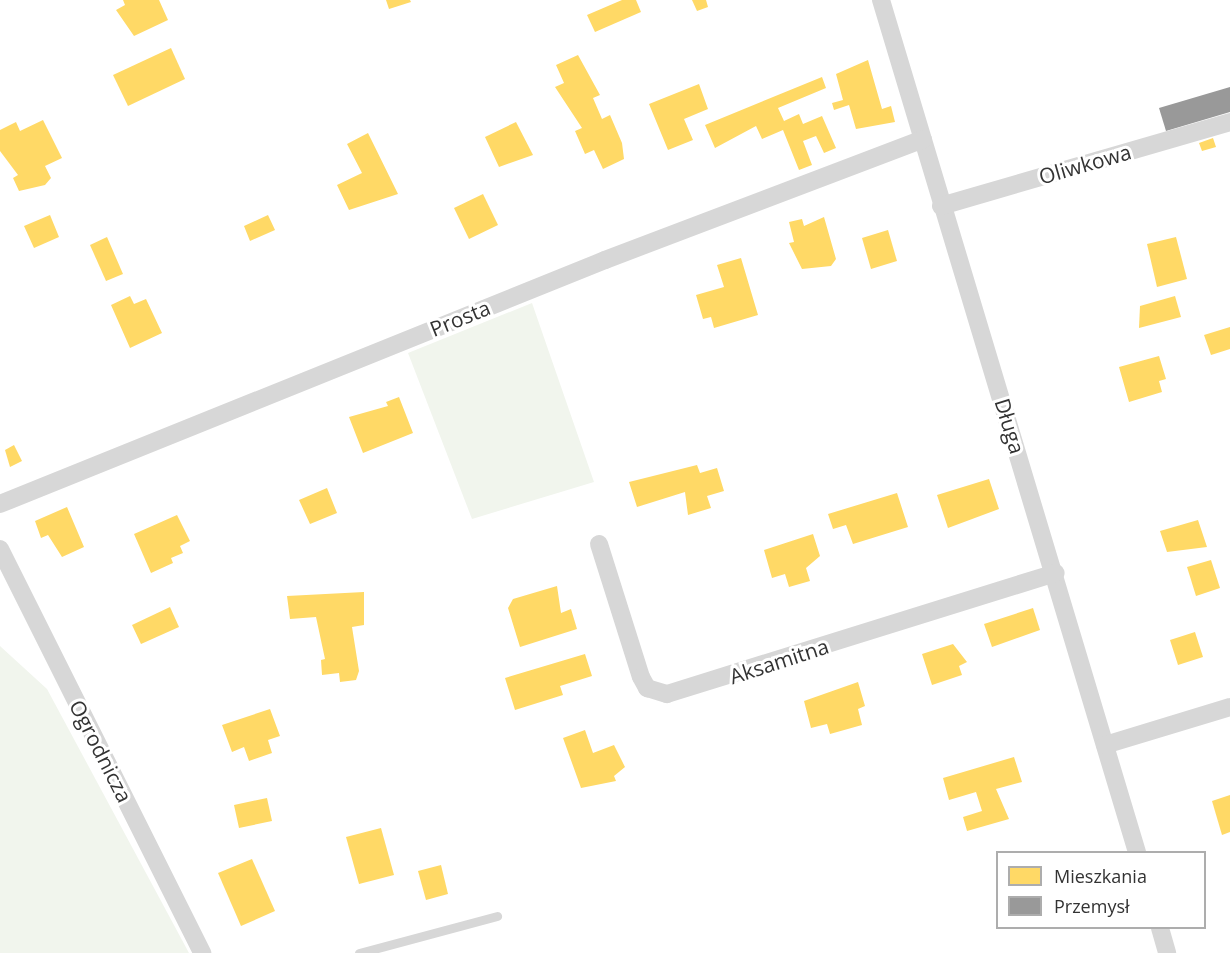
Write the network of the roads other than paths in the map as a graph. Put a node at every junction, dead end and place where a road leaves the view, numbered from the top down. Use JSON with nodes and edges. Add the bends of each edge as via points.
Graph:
{"nodes":[{"id":1,"x":881,"y":0,"type":"edge"},
{"id":2,"x":1230,"y":122,"type":"edge"},
{"id":3,"x":923,"y":140,"type":"junction"},
{"id":4,"x":941,"y":206,"type":"junction"},
{"id":5,"x":0,"y":504,"type":"edge"},
{"id":6,"x":599,"y":544,"type":"dead end"},
{"id":7,"x":0,"y":549,"type":"edge"},
{"id":8,"x":1056,"y":573,"type":"junction"},
{"id":9,"x":1230,"y":706,"type":"edge"},
{"id":10,"x":1105,"y":745,"type":"junction"},
{"id":11,"x":1137,"y":851,"type":"edge"},
{"id":12,"x":497,"y":915,"type":"dead end"},
{"id":13,"x":1161,"y":929,"type":"edge"},
{"id":14,"x":202,"y":953,"type":"edge"},
{"id":15,"x":359,"y":953,"type":"edge"},
{"id":16,"x":1167,"y":953,"type":"edge"}],
"edges":[{"from":1,"to":3,"type":"street","name":"Długa"},
{"from":2,"to":4,"type":"street","name":"Oliwkowa"},
{"from":3,"to":4,"type":"street","name":"Długa"},
{"from":3,"to":5,"type":"street","name":"Prosta","via":[[605,260]]},
{"from":4,"to":8,"type":"street","name":"Długa"},
{"from":6,"to":8,"type":"street","name":"Aksamitna","via":[[641,677],[647,688],[667,694]]},
{"from":7,"to":14,"type":"street","name":"Ogrodnicza"},
{"from":8,"to":10,"type":"street","name":"Długa"},
{"from":9,"to":10,"type":"street"},
{"from":10,"to":11,"type":"street","name":"Długa"},
{"from":12,"to":15,"type":"lane"},
{"from":13,"to":16,"type":"street"}]}
